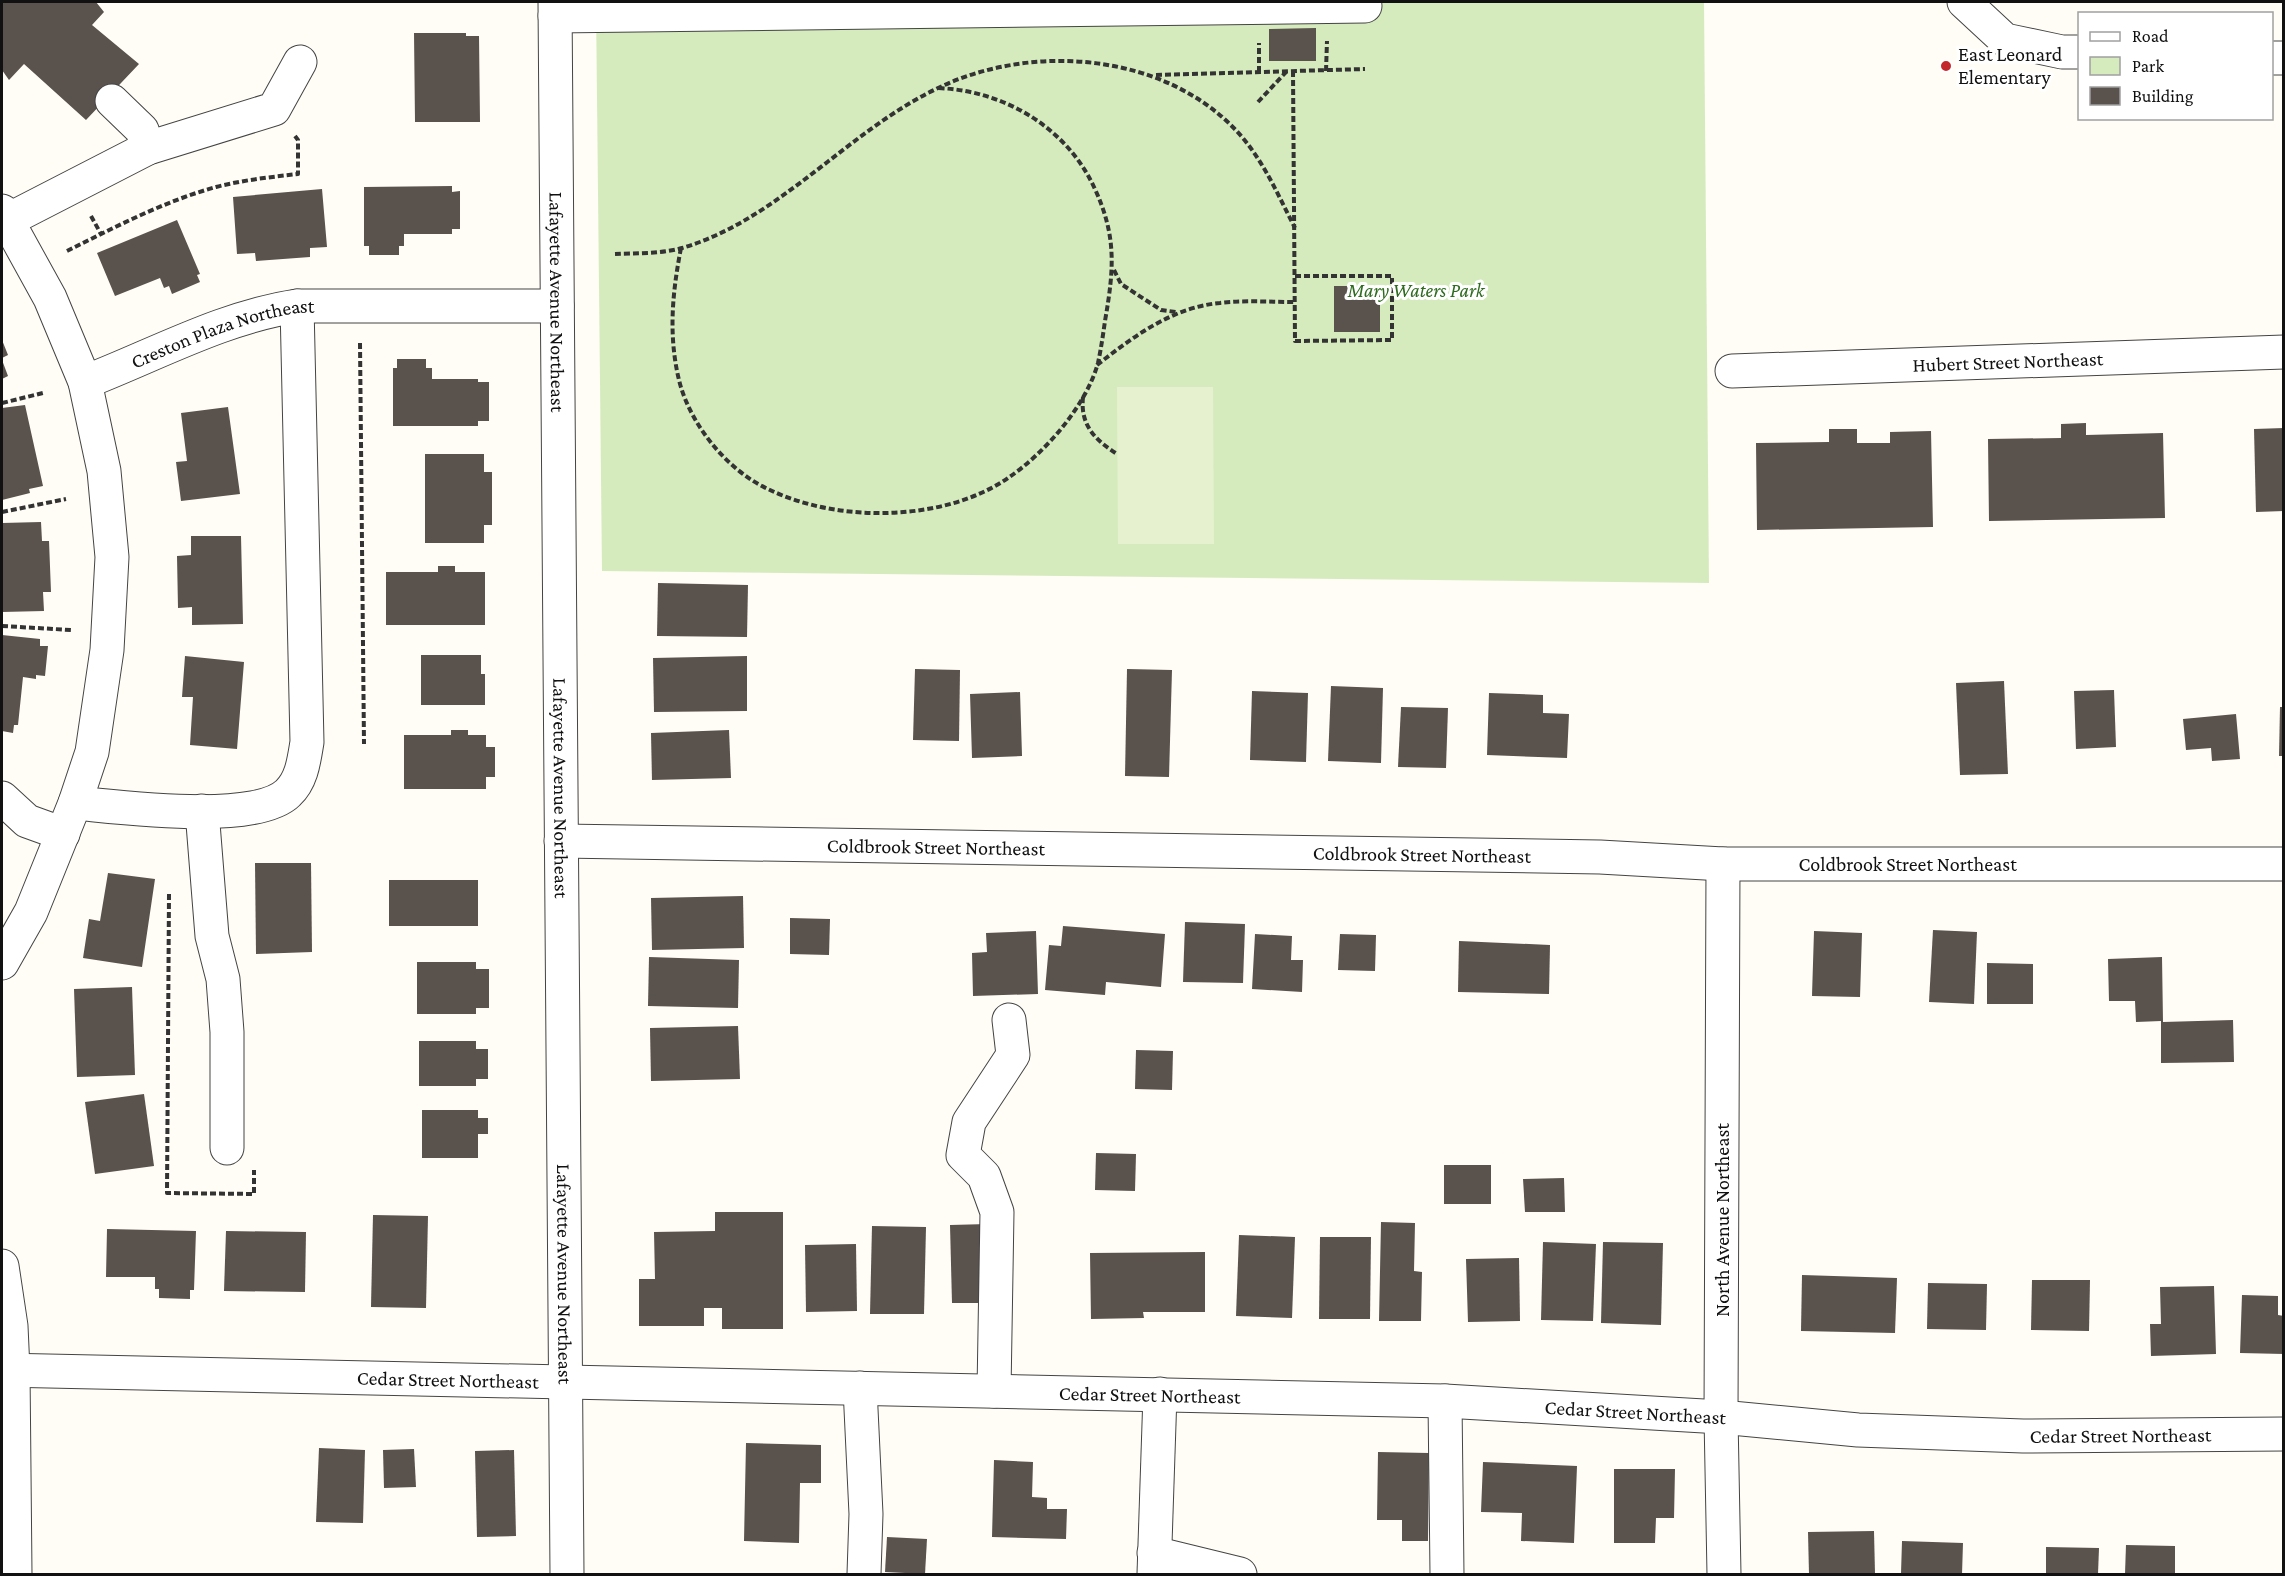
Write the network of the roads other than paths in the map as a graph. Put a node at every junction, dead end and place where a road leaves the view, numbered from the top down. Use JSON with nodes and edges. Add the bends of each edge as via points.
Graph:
{"nodes":[{"id":1,"x":1964,"y":2,"type":"edge"},
{"id":2,"x":1365,"y":6,"type":"dead end"},
{"id":3,"x":555,"y":9,"type":"edge"},
{"id":4,"x":2078,"y":52,"type":"edge"},
{"id":5,"x":300,"y":62,"type":"dead end"},
{"id":6,"x":112,"y":100,"type":"dead end"},
{"id":7,"x":148,"y":148,"type":"junction"},
{"id":8,"x":5,"y":215,"type":"edge"},
{"id":9,"x":297,"y":306,"type":"junction"},
{"id":10,"x":557,"y":306,"type":"junction"},
{"id":11,"x":2283,"y":352,"type":"edge"},
{"id":12,"x":1732,"y":371,"type":"dead end"},
{"id":13,"x":86,"y":382,"type":"junction"},
{"id":14,"x":2,"y":798,"type":"edge"},
{"id":15,"x":75,"y":803,"type":"junction"},
{"id":16,"x":202,"y":811,"type":"junction"},
{"id":17,"x":63,"y":834,"type":"junction"},
{"id":18,"x":561,"y":841,"type":"junction"},
{"id":19,"x":1723,"y":864,"type":"junction"},
{"id":20,"x":2283,"y":864,"type":"edge"},
{"id":21,"x":2,"y":963,"type":"edge"},
{"id":22,"x":1009,"y":1020,"type":"dead end"},
{"id":23,"x":227,"y":1148,"type":"dead end"},
{"id":24,"x":2,"y":1266,"type":"edge"},
{"id":25,"x":7,"y":1370,"type":"edge"},
{"id":26,"x":565,"y":1382,"type":"junction"},
{"id":27,"x":860,"y":1388,"type":"junction"},
{"id":28,"x":994,"y":1390,"type":"junction"},
{"id":29,"x":1160,"y":1394,"type":"junction"},
{"id":30,"x":1445,"y":1401,"type":"junction"},
{"id":31,"x":1721,"y":1417,"type":"junction"},
{"id":32,"x":2283,"y":1434,"type":"edge"},
{"id":33,"x":1154,"y":1564,"type":"edge"},
{"id":34,"x":15,"y":1575,"type":"edge"},
{"id":35,"x":567,"y":1575,"type":"edge"},
{"id":36,"x":864,"y":1575,"type":"edge"},
{"id":37,"x":1240,"y":1575,"type":"edge"},
{"id":38,"x":1447,"y":1575,"type":"edge"},
{"id":39,"x":1724,"y":1575,"type":"edge"}],
"edges":[{"from":1,"to":4,"type":"street","via":[[2005,40]]},
{"from":2,"to":3,"type":"street"},
{"from":3,"to":10,"type":"street","name":"Lafayette Avenue Northeast"},
{"from":5,"to":7,"type":"street","via":[[274,110]]},
{"from":6,"to":7,"type":"street","via":[[141,130]]},
{"from":7,"to":8,"type":"street"},
{"from":8,"to":13,"type":"street","via":[[50,298]]},
{"from":9,"to":10,"type":"street","name":"Creston Plaza Northeast"},
{"from":9,"to":13,"type":"street","name":"Creston Plaza Northeast","via":[[238,319]]},
{"from":9,"to":16,"type":"street","via":[[307,742],[303,770],[289,793],[268,805],[248,810]]},
{"from":10,"to":18,"type":"street","name":"Lafayette Avenue Northeast"},
{"from":11,"to":12,"type":"street","name":"Hubert Street Northeast"},
{"from":13,"to":15,"type":"street","via":[[104,471],[112,557],[105,662],[92,752]]},
{"from":14,"to":17,"type":"street","via":[[27,821]]},
{"from":15,"to":16,"type":"street"},
{"from":15,"to":17,"type":"street"},
{"from":16,"to":23,"type":"street","via":[[212,936],[223,979],[227,1032]]},
{"from":17,"to":21,"type":"street","via":[[31,912]]},
{"from":18,"to":19,"type":"street","name":"Coldbrook Street Northeast","via":[[1600,857]]},
{"from":18,"to":26,"type":"street","name":"Lafayette Avenue Northeast"},
{"from":19,"to":20,"type":"street","name":"Coldbrook Street Northeast"},
{"from":19,"to":31,"type":"street","name":"North Avenue Northeast"},
{"from":22,"to":28,"type":"street","via":[[1013,1055],[969,1122],[963,1155],[984,1176],[997,1212]]},
{"from":24,"to":25,"type":"street","via":[[11,1326]]},
{"from":25,"to":26,"type":"street","name":"Cedar Street Northeast"},
{"from":25,"to":34,"type":"street"},
{"from":26,"to":27,"type":"street","name":"Cedar Street Northeast"},
{"from":26,"to":35,"type":"street","name":"Lafayette Avenue Northeast"},
{"from":27,"to":28,"type":"street","name":"Cedar Street Northeast"},
{"from":27,"to":36,"type":"street","via":[[866,1514]]},
{"from":28,"to":29,"type":"street","name":"Cedar Street Northeast"},
{"from":29,"to":30,"type":"street","name":"Cedar Street Northeast"},
{"from":29,"to":33,"type":"street"},
{"from":30,"to":31,"type":"street","name":"Cedar Street Northeast"},
{"from":30,"to":38,"type":"street"},
{"from":31,"to":32,"type":"street","name":"Cedar Street Northeast","via":[[1858,1430],[2011,1435]]},
{"from":31,"to":39,"type":"street","name":"North Avenue Northeast"},
{"from":33,"to":37,"type":"street"}]}
